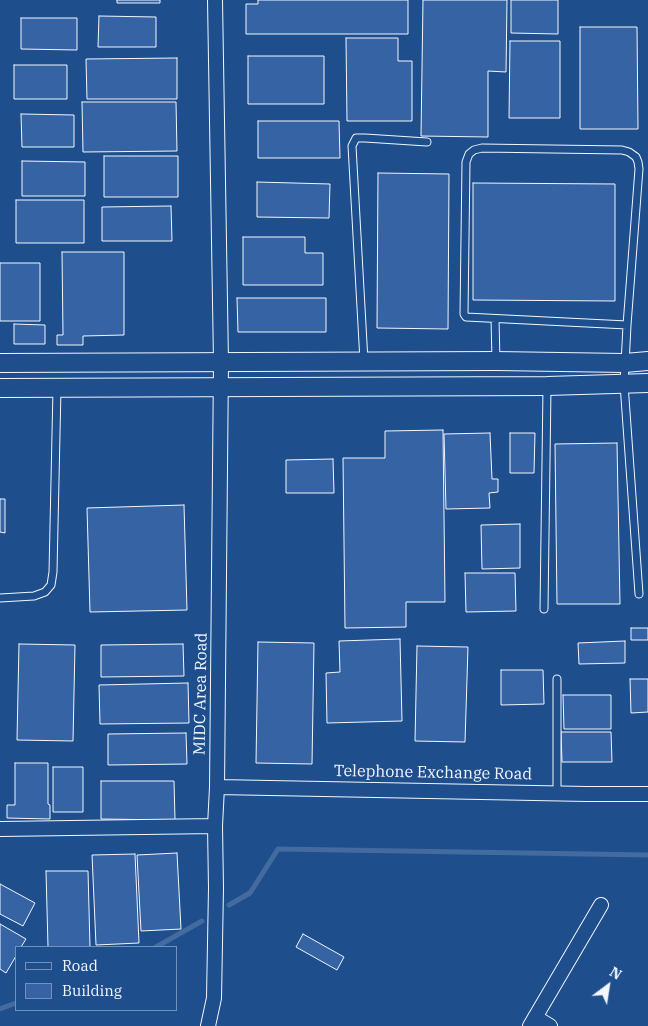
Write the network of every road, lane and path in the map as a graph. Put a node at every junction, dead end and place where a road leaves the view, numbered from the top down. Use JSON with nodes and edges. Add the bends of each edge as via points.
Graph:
{"nodes":[{"id":1,"x":215,"y":0,"type":"edge"},
{"id":2,"x":428,"y":142,"type":"dead end"},
{"id":3,"x":495,"y":319,"type":"junction"},
{"id":4,"x":627,"y":326,"type":"junction"},
{"id":5,"x":436,"y":361,"type":"junction"},
{"id":6,"x":496,"y":361,"type":"junction"},
{"id":7,"x":648,"y":361,"type":"edge"},
{"id":8,"x":221,"y":362,"type":"junction"},
{"id":9,"x":356,"y":362,"type":"junction"},
{"id":10,"x":0,"y":363,"type":"edge"},
{"id":11,"x":625,"y":364,"type":"junction"},
{"id":12,"x":624,"y":384,"type":"junction"},
{"id":13,"x":648,"y":384,"type":"edge"},
{"id":14,"x":495,"y":385,"type":"junction"},
{"id":15,"x":348,"y":386,"type":"junction"},
{"id":16,"x":436,"y":386,"type":"junction"},
{"id":17,"x":547,"y":386,"type":"junction"},
{"id":18,"x":221,"y":387,"type":"junction"},
{"id":19,"x":0,"y":388,"type":"edge"},
{"id":20,"x":57,"y":388,"type":"junction"},
{"id":21,"x":639,"y":594,"type":"dead end"},
{"id":22,"x":0,"y":598,"type":"edge"},
{"id":23,"x":544,"y":609,"type":"dead end"},
{"id":24,"x":557,"y":679,"type":"dead end"},
{"id":25,"x":217,"y":786,"type":"junction"},
{"id":26,"x":557,"y":793,"type":"junction"},
{"id":27,"x":648,"y":794,"type":"edge"},
{"id":28,"x":215,"y":826,"type":"junction"},
{"id":29,"x":0,"y":829,"type":"edge"},
{"id":30,"x":601,"y":906,"type":"dead end"},
{"id":31,"x":533,"y":1022,"type":"edge"},
{"id":32,"x":208,"y":1026,"type":"edge"},
{"id":33,"x":550,"y":1026,"type":"edge"}],
"edges":[{"from":1,"to":8,"type":"street","name":"MIDC Area Road"},
{"from":2,"to":9,"type":"lane","via":[[356,138],[352,146]]},
{"from":3,"to":4,"type":"lane"},
{"from":3,"to":4,"type":"lane","via":[[468,318],[464,314],[468,154],[482,148],[622,150],[636,157],[639,169]]},
{"from":3,"to":6,"type":"lane"},
{"from":4,"to":11,"type":"lane"},
{"from":5,"to":6,"type":"street"},
{"from":5,"to":9,"type":"street"},
{"from":5,"to":16,"type":"street"},
{"from":6,"to":11,"type":"street"},
{"from":6,"to":14,"type":"street"},
{"from":7,"to":11,"type":"street"},
{"from":8,"to":9,"type":"street"},
{"from":8,"to":10,"type":"street"},
{"from":8,"to":18,"type":"street","name":"MIDC Area Road"},
{"from":9,"to":15,"type":"street"},
{"from":11,"to":12,"type":"lane"},
{"from":12,"to":13,"type":"street"},
{"from":12,"to":17,"type":"street"},
{"from":12,"to":21,"type":"lane"},
{"from":14,"to":16,"type":"street"},
{"from":14,"to":17,"type":"street"},
{"from":15,"to":16,"type":"street"},
{"from":15,"to":18,"type":"street"},
{"from":17,"to":23,"type":"lane"},
{"from":18,"to":20,"type":"street"},
{"from":18,"to":25,"type":"street","name":"MIDC Area Road"},
{"from":19,"to":20,"type":"street"},
{"from":20,"to":22,"type":"lane","via":[[51,585],[45,592],[34,596]]},
{"from":24,"to":26,"type":"lane"},
{"from":25,"to":26,"type":"street","name":"Telephone Exchange Road"},
{"from":25,"to":28,"type":"street","name":"MIDC Area Road"},
{"from":26,"to":27,"type":"street","name":"Telephone Exchange Road"},
{"from":28,"to":29,"type":"street"},
{"from":28,"to":32,"type":"street","name":"MIDC Area Road","via":[[214,998]]},
{"from":30,"to":31,"type":"street"},
{"from":31,"to":33,"type":"street"}]}
